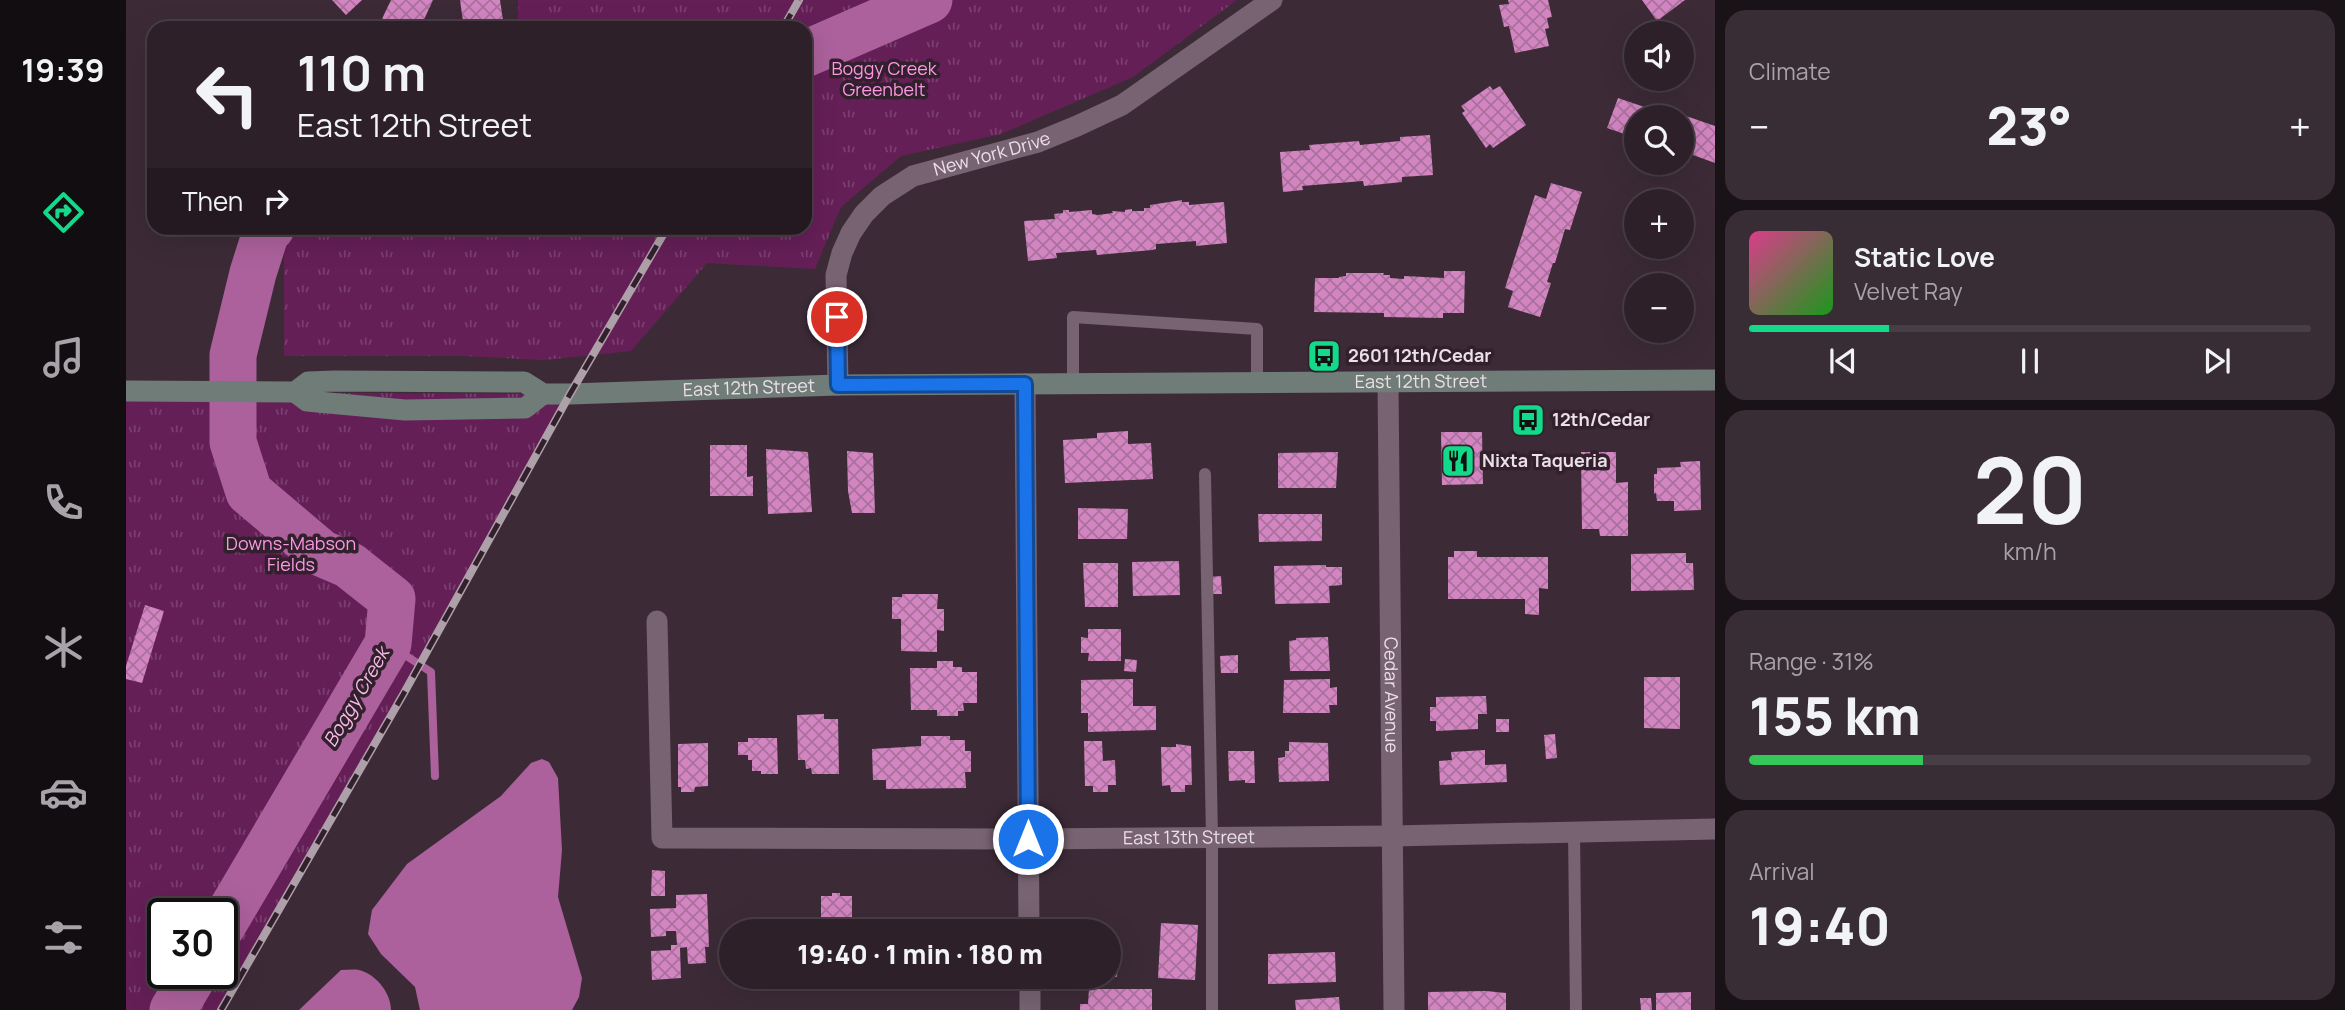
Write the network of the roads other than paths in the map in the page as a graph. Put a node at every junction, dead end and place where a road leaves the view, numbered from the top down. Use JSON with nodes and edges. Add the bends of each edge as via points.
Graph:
{"nodes":[{"id":1,"x":1272,"y":0,"type":"edge"},
{"id":2,"x":1715,"y":380,"type":"edge"},
{"id":3,"x":1388,"y":382,"type":"junction"},
{"id":4,"x":1257,"y":383,"type":"junction"},
{"id":5,"x":1025,"y":384,"type":"junction"},
{"id":6,"x":1073,"y":384,"type":"junction"},
{"id":7,"x":838,"y":385,"type":"junction"},
{"id":8,"x":126,"y":391,"type":"edge"},
{"id":9,"x":288,"y":392,"type":"junction"},
{"id":10,"x":543,"y":394,"type":"junction"},
{"id":11,"x":1205,"y":474,"type":"dead end"},
{"id":12,"x":657,"y":621,"type":"dead end"},
{"id":13,"x":1715,"y":829,"type":"edge"},
{"id":14,"x":1574,"y":830,"type":"junction"},
{"id":15,"x":1393,"y":835,"type":"junction"},
{"id":16,"x":1212,"y":837,"type":"junction"},
{"id":17,"x":1028,"y":839,"type":"junction"},
{"id":18,"x":1029,"y":919,"type":"edge"},
{"id":19,"x":1030,"y":989,"type":"edge"},
{"id":20,"x":1030,"y":1010,"type":"edge"},
{"id":21,"x":1212,"y":1010,"type":"edge"},
{"id":22,"x":1394,"y":1010,"type":"edge"},
{"id":23,"x":1576,"y":1010,"type":"edge"}],
"edges":[{"from":1,"to":7,"type":"street","name":"New York Drive","via":[[1111,110],[1038,142],[913,176],[882,196],[851,233],[835,275]]},
{"from":2,"to":3,"type":"street","name":"East 12th Street"},
{"from":3,"to":4,"type":"street","name":"East 12th Street"},
{"from":3,"to":15,"type":"street","name":"Cedar Avenue"},
{"from":4,"to":6,"type":"street","name":"East 12th Street"},
{"from":4,"to":6,"type":"lane","via":[[1257,329],[1073,317]]},
{"from":5,"to":6,"type":"street","name":"East 12th Street"},
{"from":5,"to":7,"type":"street","name":"East 12th Street"},
{"from":5,"to":17,"type":"street"},
{"from":7,"to":10,"type":"street","name":"East 12th Street"},
{"from":8,"to":9,"type":"street","name":"East 12th Street"},
{"from":9,"to":10,"type":"street","name":"East 12th Street","via":[[308,382],[422,381],[524,382]]},
{"from":9,"to":10,"type":"street","via":[[307,401],[405,410],[525,408]]},
{"from":11,"to":16,"type":"lane"},
{"from":12,"to":17,"type":"street","name":"East 13th Street","via":[[662,838]]},
{"from":13,"to":14,"type":"street","name":"East 13th Street"},
{"from":14,"to":15,"type":"street","name":"East 13th Street"},
{"from":14,"to":23,"type":"lane"},
{"from":15,"to":16,"type":"street","name":"East 13th Street"},
{"from":15,"to":22,"type":"street","name":"Cedar Avenue"},
{"from":16,"to":17,"type":"street","name":"East 13th Street"},
{"from":16,"to":21,"type":"lane"},
{"from":17,"to":18,"type":"street"},
{"from":19,"to":20,"type":"street"}]}
